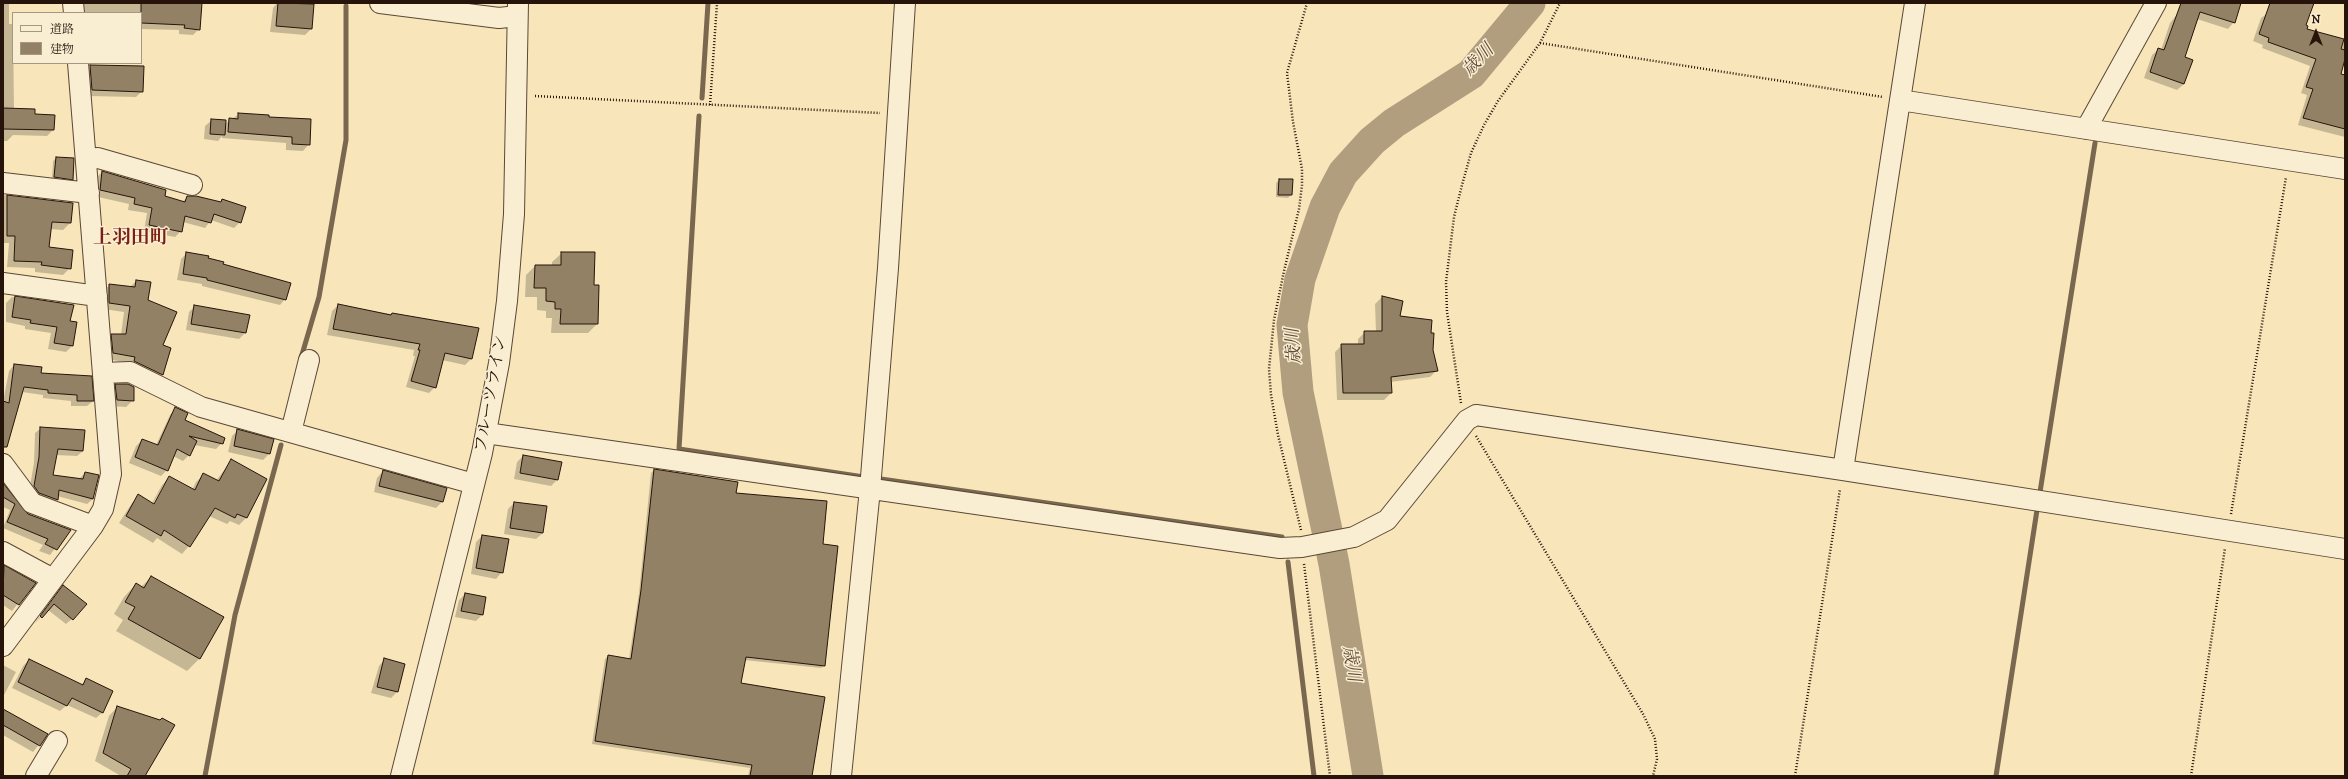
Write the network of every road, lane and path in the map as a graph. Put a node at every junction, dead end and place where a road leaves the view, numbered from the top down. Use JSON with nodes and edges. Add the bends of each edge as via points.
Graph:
{"nodes":[{"id":1,"x":380,"y":3,"type":"edge"},
{"id":2,"x":716,"y":3,"type":"edge"},
{"id":3,"x":905,"y":3,"type":"edge"},
{"id":4,"x":1307,"y":3,"type":"edge"},
{"id":5,"x":1560,"y":3,"type":"edge"},
{"id":6,"x":1915,"y":3,"type":"edge"},
{"id":7,"x":2156,"y":3,"type":"edge"},
{"id":8,"x":518,"y":9,"type":"edge"},
{"id":9,"x":1540,"y":43,"type":"junction"},
{"id":10,"x":78,"y":64,"type":"edge"},
{"id":11,"x":516,"y":96,"type":"junction"},
{"id":12,"x":1900,"y":100,"type":"junction"},
{"id":13,"x":710,"y":105,"type":"junction"},
{"id":14,"x":898,"y":114,"type":"junction"},
{"id":15,"x":2086,"y":129,"type":"junction"},
{"id":16,"x":86,"y":159,"type":"junction"},
{"id":17,"x":2289,"y":161,"type":"junction"},
{"id":18,"x":2345,"y":169,"type":"edge"},
{"id":19,"x":3,"y":183,"type":"edge"},
{"id":20,"x":192,"y":185,"type":"dead end"},
{"id":21,"x":89,"y":193,"type":"junction"},
{"id":22,"x":3,"y":284,"type":"edge"},
{"id":23,"x":97,"y":296,"type":"junction"},
{"id":24,"x":309,"y":360,"type":"dead end"},
{"id":25,"x":103,"y":373,"type":"junction"},
{"id":26,"x":1467,"y":420,"type":"junction"},
{"id":27,"x":291,"y":432,"type":"junction"},
{"id":28,"x":486,"y":433,"type":"junction"},
{"id":29,"x":3,"y":464,"type":"edge"},
{"id":30,"x":1843,"y":470,"type":"junction"},
{"id":31,"x":474,"y":484,"type":"junction"},
{"id":32,"x":870,"y":489,"type":"junction"},
{"id":33,"x":93,"y":526,"type":"junction"},
{"id":34,"x":2228,"y":531,"type":"junction"},
{"id":35,"x":1302,"y":547,"type":"junction"},
{"id":36,"x":2345,"y":549,"type":"edge"},
{"id":37,"x":3,"y":552,"type":"edge"},
{"id":38,"x":53,"y":579,"type":"junction"},
{"id":39,"x":3,"y":646,"type":"edge"},
{"id":40,"x":57,"y":741,"type":"dead end"},
{"id":41,"x":36,"y":776,"type":"edge"},
{"id":42,"x":401,"y":776,"type":"edge"},
{"id":43,"x":841,"y":776,"type":"edge"},
{"id":44,"x":1330,"y":776,"type":"edge"},
{"id":45,"x":1653,"y":776,"type":"edge"},
{"id":46,"x":1795,"y":776,"type":"edge"},
{"id":47,"x":2191,"y":776,"type":"edge"}],
"edges":[{"from":1,"to":8,"type":"street","via":[[499,18]]},
{"from":2,"to":13,"type":"path"},
{"from":3,"to":14,"type":"street"},
{"from":4,"to":35,"type":"path","via":[[1287,73],[1302,169],[1302,185],[1274,320],[1269,369],[1278,435],[1303,538]]},
{"from":5,"to":9,"type":"path"},
{"from":6,"to":12,"type":"street"},
{"from":7,"to":15,"type":"street"},
{"from":8,"to":11,"type":"street","name":"フルーツライン"},
{"from":9,"to":12,"type":"path"},
{"from":9,"to":26,"type":"path","via":[[1484,125],[1471,153],[1454,217],[1446,282],[1447,312],[1461,402]]},
{"from":10,"to":16,"type":"street"},
{"from":11,"to":13,"type":"path"},
{"from":11,"to":28,"type":"street","name":"フルーツライン","via":[[514,214],[510,267],[499,363]]},
{"from":12,"to":15,"type":"street"},
{"from":12,"to":30,"type":"street"},
{"from":13,"to":14,"type":"path"},
{"from":14,"to":32,"type":"street"},
{"from":15,"to":17,"type":"street"},
{"from":16,"to":20,"type":"street","via":[[98,158]]},
{"from":16,"to":21,"type":"street"},
{"from":17,"to":18,"type":"street"},
{"from":17,"to":34,"type":"path"},
{"from":19,"to":21,"type":"street"},
{"from":21,"to":23,"type":"street"},
{"from":22,"to":23,"type":"street"},
{"from":23,"to":25,"type":"street"},
{"from":24,"to":27,"type":"street"},
{"from":25,"to":27,"type":"street","via":[[130,372],[201,407]]},
{"from":25,"to":33,"type":"street","via":[[111,474],[103,509]]},
{"from":26,"to":30,"type":"street","via":[[1476,416]]},
{"from":26,"to":35,"type":"street","via":[[1387,520],[1354,537]]},
{"from":26,"to":45,"type":"path","via":[[1643,714],[1655,739],[1657,759]]},
{"from":27,"to":31,"type":"street"},
{"from":28,"to":31,"type":"street","name":"フルーツライン"},
{"from":28,"to":32,"type":"street"},
{"from":29,"to":33,"type":"street","via":[[32,503]]},
{"from":30,"to":34,"type":"street"},
{"from":30,"to":46,"type":"path"},
{"from":31,"to":42,"type":"street","name":"フルーツライン"},
{"from":32,"to":35,"type":"street","via":[[1280,548]]},
{"from":32,"to":43,"type":"street"},
{"from":33,"to":38,"type":"street"},
{"from":34,"to":36,"type":"street"},
{"from":34,"to":47,"type":"path"},
{"from":35,"to":44,"type":"path"},
{"from":37,"to":38,"type":"street"},
{"from":38,"to":39,"type":"street"},
{"from":40,"to":41,"type":"street"}]}
